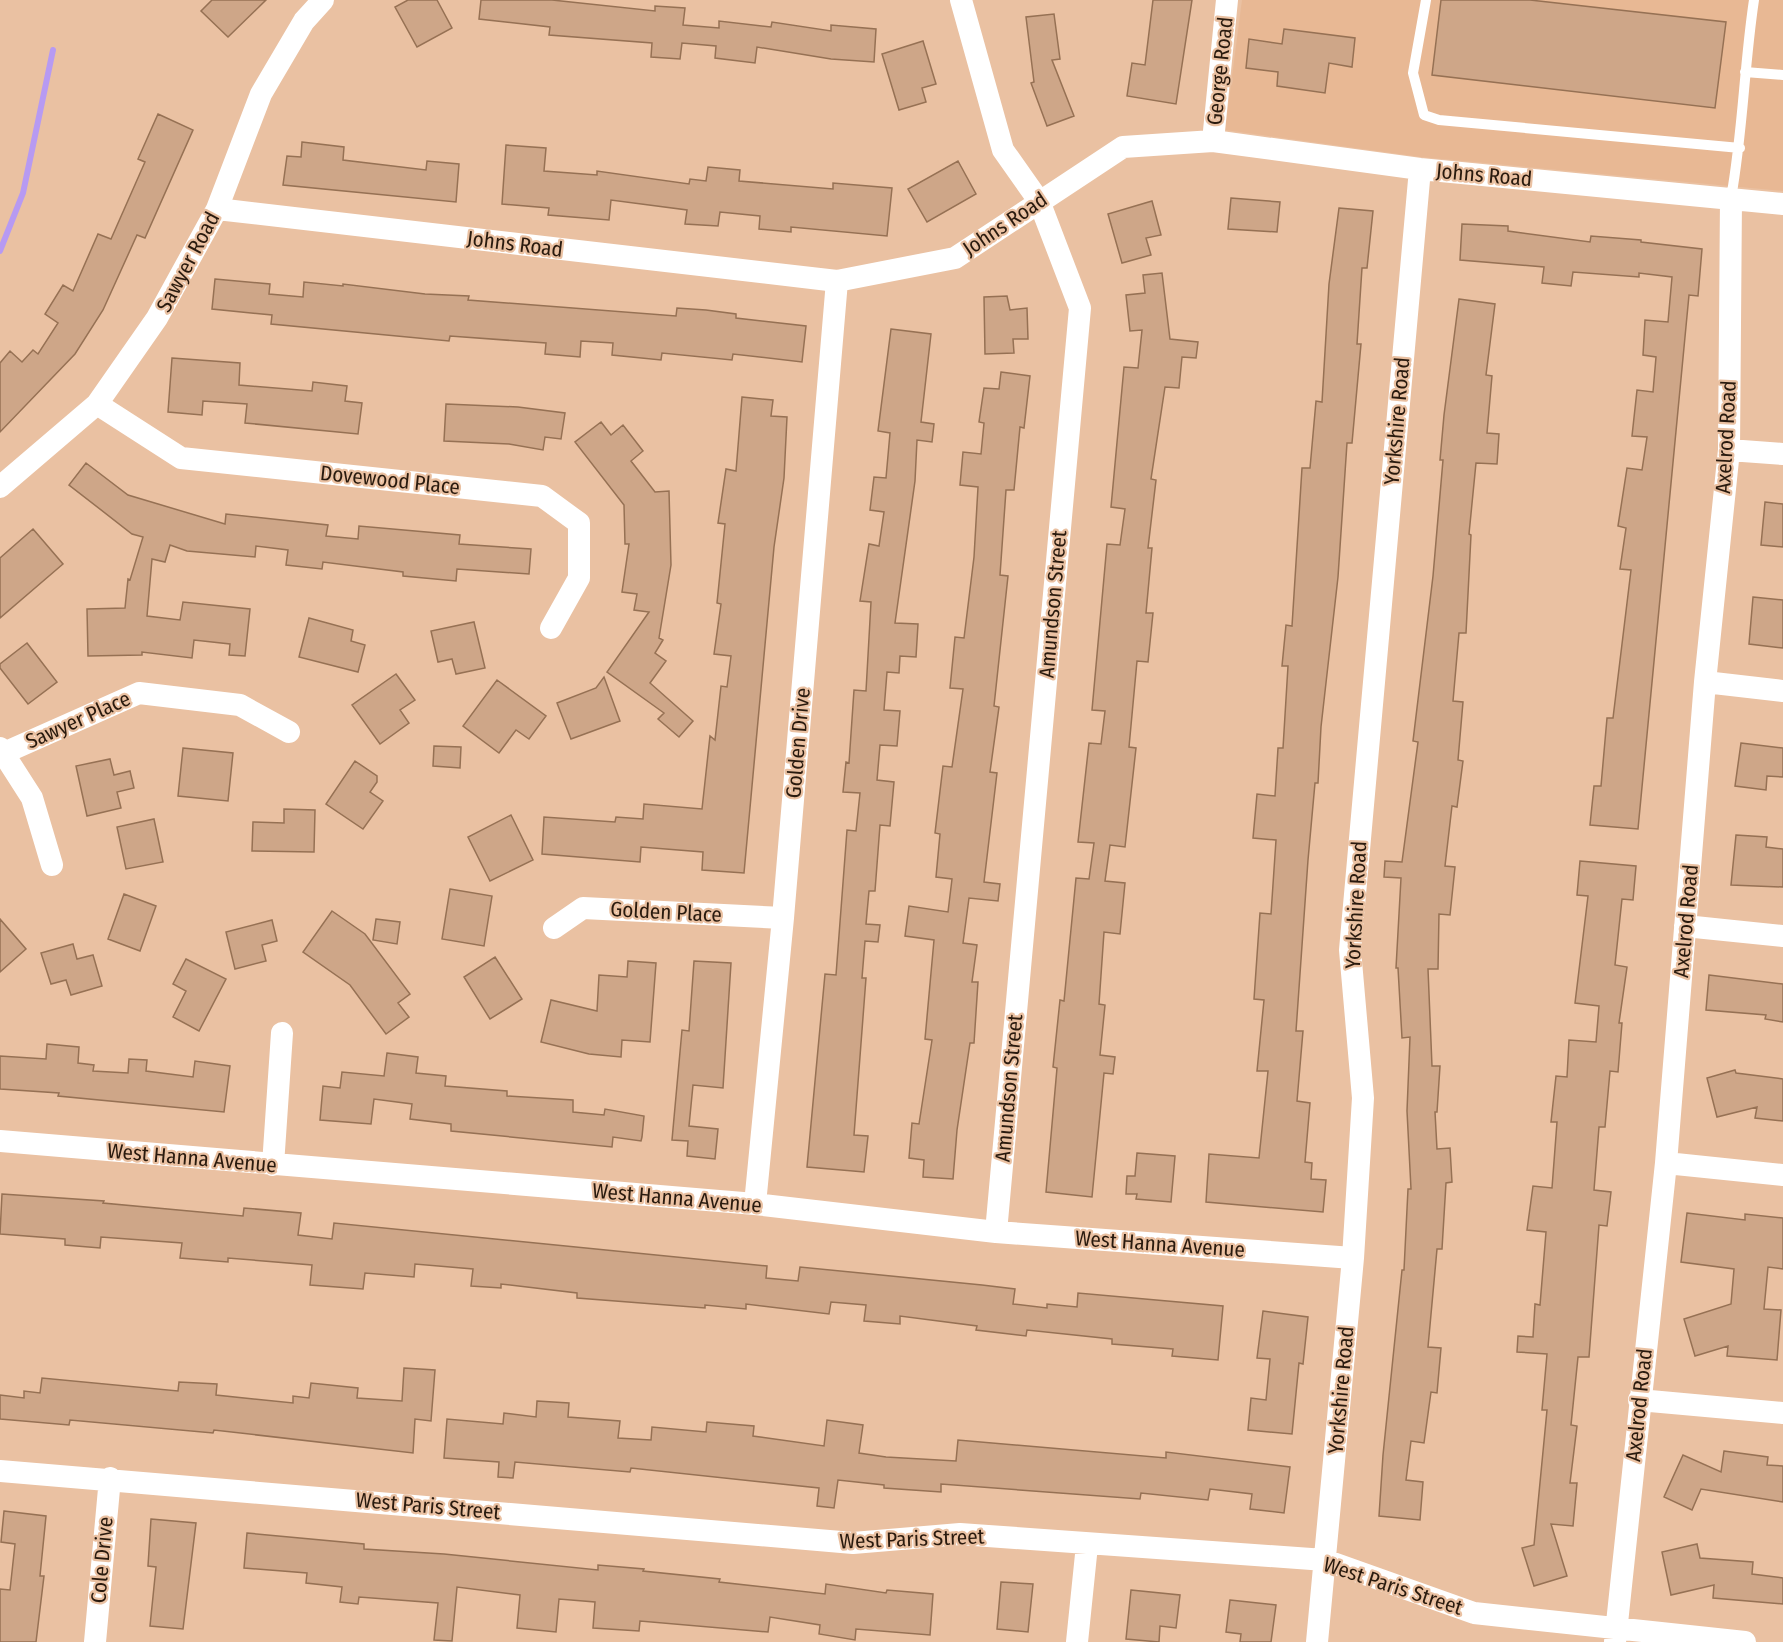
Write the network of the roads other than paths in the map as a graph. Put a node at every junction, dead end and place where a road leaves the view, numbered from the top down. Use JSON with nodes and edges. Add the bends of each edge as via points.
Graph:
{"nodes":[{"id":1,"x":323,"y":0,"type":"edge"},
{"id":2,"x":961,"y":0,"type":"edge"},
{"id":3,"x":1227,"y":0,"type":"edge"},
{"id":4,"x":1426,"y":0,"type":"edge"},
{"id":5,"x":1754,"y":0,"type":"edge"},
{"id":6,"x":1745,"y":72,"type":"junction"},
{"id":7,"x":1783,"y":75,"type":"edge"},
{"id":8,"x":1213,"y":141,"type":"junction"},
{"id":9,"x":1740,"y":148,"type":"junction"},
{"id":10,"x":1420,"y":169,"type":"junction"},
{"id":11,"x":1731,"y":198,"type":"junction"},
{"id":12,"x":1039,"y":201,"type":"junction"},
{"id":13,"x":1783,"y":204,"type":"edge"},
{"id":14,"x":217,"y":209,"type":"junction"},
{"id":15,"x":837,"y":281,"type":"junction"},
{"id":16,"x":97,"y":404,"type":"junction"},
{"id":17,"x":1729,"y":450,"type":"junction"},
{"id":18,"x":1783,"y":454,"type":"edge"},
{"id":19,"x":0,"y":487,"type":"edge"},
{"id":20,"x":551,"y":628,"type":"dead end"},
{"id":21,"x":1706,"y":682,"type":"junction"},
{"id":22,"x":1783,"y":691,"type":"edge"},
{"id":23,"x":289,"y":732,"type":"dead end"},
{"id":24,"x":2,"y":751,"type":"edge"},
{"id":25,"x":52,"y":865,"type":"dead end"},
{"id":26,"x":783,"y":918,"type":"junction"},
{"id":27,"x":1685,"y":926,"type":"junction"},
{"id":28,"x":554,"y":928,"type":"dead end"},
{"id":29,"x":1783,"y":936,"type":"edge"},
{"id":30,"x":282,"y":1033,"type":"dead end"},
{"id":31,"x":0,"y":1141,"type":"edge"},
{"id":32,"x":1666,"y":1163,"type":"junction"},
{"id":33,"x":273,"y":1165,"type":"junction"},
{"id":34,"x":1783,"y":1175,"type":"edge"},
{"id":35,"x":755,"y":1204,"type":"junction"},
{"id":36,"x":996,"y":1232,"type":"junction"},
{"id":37,"x":1353,"y":1258,"type":"junction"},
{"id":38,"x":1639,"y":1400,"type":"junction"},
{"id":39,"x":1783,"y":1413,"type":"edge"},
{"id":40,"x":0,"y":1471,"type":"edge"},
{"id":41,"x":110,"y":1478,"type":"junction"},
{"id":42,"x":1087,"y":1545,"type":"junction"},
{"id":43,"x":1324,"y":1560,"type":"junction"},
{"id":44,"x":1615,"y":1635,"type":"edge"},
{"id":45,"x":94,"y":1642,"type":"edge"},
{"id":46,"x":1077,"y":1642,"type":"edge"},
{"id":47,"x":1317,"y":1642,"type":"edge"},
{"id":48,"x":1744,"y":1642,"type":"edge"}],
"edges":[{"from":1,"to":14,"type":"street","name":"Sawyer Road","via":[[304,21],[261,94]]},
{"from":2,"to":12,"type":"street","name":"Amundson Street","via":[[1003,150]]},
{"from":3,"to":8,"type":"street","name":"George Road"},
{"from":4,"to":9,"type":"lane","via":[[1413,73],[1424,115],[1439,120]]},
{"from":5,"to":6,"type":"lane"},
{"from":6,"to":7,"type":"lane"},
{"from":6,"to":9,"type":"lane"},
{"from":8,"to":10,"type":"street","name":"Johns Road"},
{"from":8,"to":12,"type":"street","name":"Johns Road","via":[[1122,147]]},
{"from":9,"to":11,"type":"lane"},
{"from":10,"to":11,"type":"street","name":"Johns Road"},
{"from":10,"to":37,"type":"street","name":"Yorkshire Road","via":[[1350,950],[1363,1098]]},
{"from":11,"to":13,"type":"street","name":"Johns Road"},
{"from":11,"to":17,"type":"street","name":"Axelrod Road"},
{"from":12,"to":15,"type":"street","name":"Johns Road","via":[[955,258]]},
{"from":12,"to":36,"type":"street","name":"Amundson Street","via":[[1080,308]]},
{"from":14,"to":15,"type":"street","name":"Johns Road"},
{"from":14,"to":16,"type":"street","name":"Sawyer Road","via":[[157,318]]},
{"from":15,"to":26,"type":"street","name":"Golden Drive"},
{"from":16,"to":19,"type":"street","name":"Sawyer Road"},
{"from":16,"to":20,"type":"street","name":"Dovewood Place","via":[[181,458],[542,496],[579,523],[579,578]]},
{"from":17,"to":18,"type":"street"},
{"from":17,"to":21,"type":"street","name":"Axelrod Road"},
{"from":21,"to":22,"type":"street"},
{"from":21,"to":27,"type":"street","name":"Axelrod Road"},
{"from":23,"to":24,"type":"street","name":"Sawyer Place","via":[[240,705],[139,693]]},
{"from":24,"to":25,"type":"street","via":[[32,798]]},
{"from":26,"to":28,"type":"street","name":"Golden Place","via":[[583,908]]},
{"from":26,"to":35,"type":"street","name":"Golden Drive"},
{"from":27,"to":29,"type":"street"},
{"from":27,"to":32,"type":"street","name":"Axelrod Road"},
{"from":30,"to":33,"type":"street"},
{"from":31,"to":33,"type":"street","name":"West Hanna Avenue"},
{"from":32,"to":34,"type":"street"},
{"from":32,"to":38,"type":"street","name":"Axelrod Road"},
{"from":33,"to":35,"type":"street","name":"West Hanna Avenue"},
{"from":35,"to":36,"type":"street","name":"West Hanna Avenue"},
{"from":36,"to":37,"type":"street","name":"West Hanna Avenue"},
{"from":37,"to":43,"type":"street","name":"Yorkshire Road"},
{"from":38,"to":39,"type":"street"},
{"from":38,"to":44,"type":"street","name":"Axelrod Road"},
{"from":40,"to":41,"type":"street","name":"West Paris Street"},
{"from":41,"to":42,"type":"street","name":"West Paris Street","via":[[853,1543],[960,1534]]},
{"from":41,"to":45,"type":"street","name":"Cole Drive"},
{"from":42,"to":43,"type":"street","name":"West Paris Street"},
{"from":42,"to":46,"type":"street"},
{"from":43,"to":44,"type":"street","name":"West Paris Street","via":[[1474,1613]]},
{"from":43,"to":47,"type":"street","name":"Yorkshire Road"},
{"from":44,"to":48,"type":"street","name":"West Paris Street"}]}
